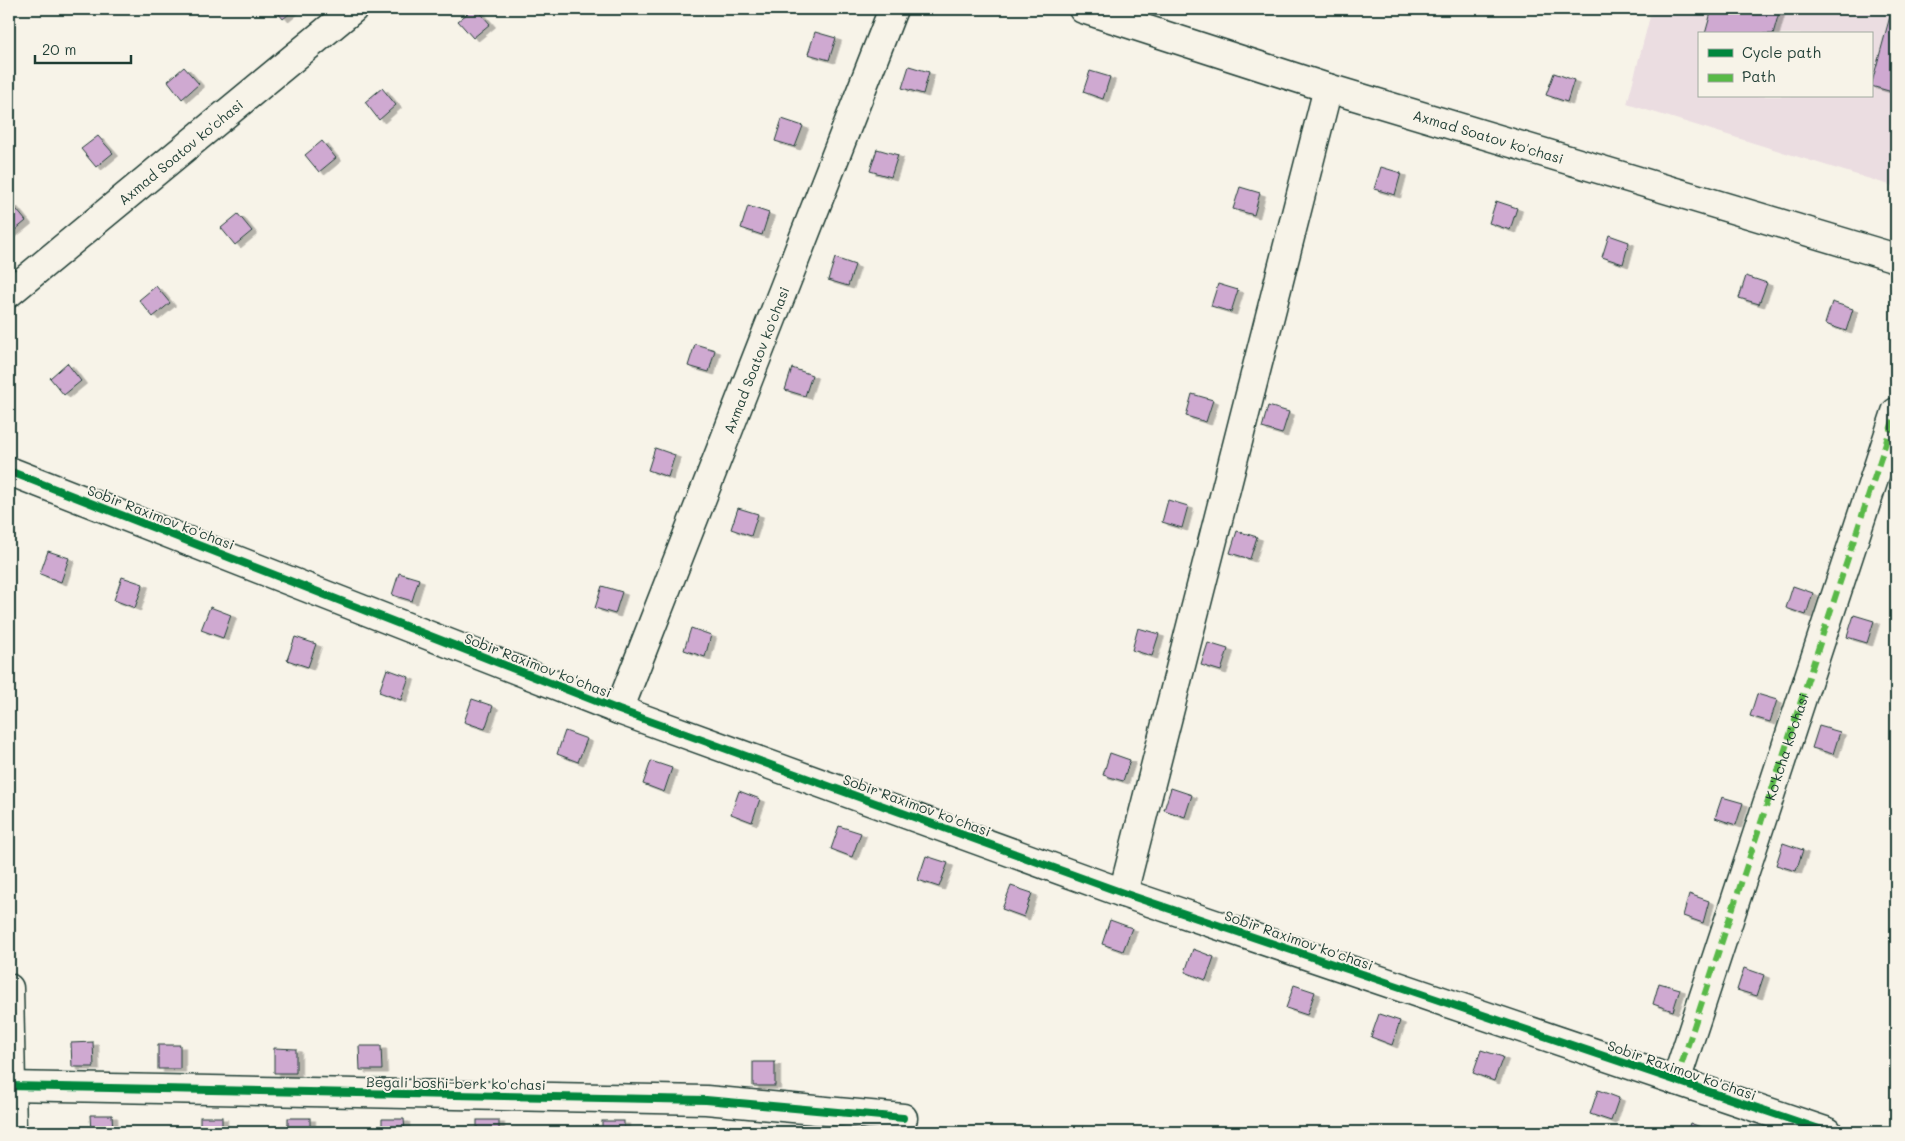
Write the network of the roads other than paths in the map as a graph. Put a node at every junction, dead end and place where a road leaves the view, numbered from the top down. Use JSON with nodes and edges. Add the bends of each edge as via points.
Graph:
{"nodes":[{"id":1,"x":352,"y":9,"type":"edge"},
{"id":2,"x":893,"y":9,"type":"edge"},
{"id":3,"x":1083,"y":9,"type":"edge"},
{"id":4,"x":1328,"y":88,"type":"junction"},
{"id":5,"x":1896,"y":258,"type":"edge"},
{"id":6,"x":9,"y":293,"type":"edge"},
{"id":7,"x":1896,"y":412,"type":"edge"},
{"id":8,"x":9,"y":471,"type":"edge"},
{"id":9,"x":619,"y":710,"type":"junction"},
{"id":10,"x":1123,"y":893,"type":"junction"},
{"id":11,"x":9,"y":988,"type":"edge"},
{"id":12,"x":1676,"y":1081,"type":"junction"},
{"id":13,"x":10,"y":1086,"type":"edge"},
{"id":14,"x":903,"y":1118,"type":"dead end"},
{"id":15,"x":12,"y":1132,"type":"edge"},
{"id":16,"x":1828,"y":1132,"type":"edge"}],
"edges":[{"from":1,"to":6,"type":"street","name":"Axmad Soatov ko'chasi"},
{"from":2,"to":9,"type":"street","name":"Axmad Soatov ko'chasi"},
{"from":3,"to":4,"type":"street","name":"Axmad Soatov ko'chasi"},
{"from":4,"to":5,"type":"street","name":"Axmad Soatov ko'chasi"},
{"from":4,"to":10,"type":"street"},
{"from":7,"to":12,"type":"street","name":"Ko'kcha ko'chasi"},
{"from":8,"to":9,"type":"street","name":"Sobir Raximov ko'chasi"},
{"from":9,"to":10,"type":"street","name":"Sobir Raximov ko'chasi"},
{"from":10,"to":12,"type":"street","name":"Sobir Raximov ko'chasi"},
{"from":11,"to":13,"type":"street"},
{"from":12,"to":16,"type":"street","name":"Sobir Raximov ko'chasi"},
{"from":13,"to":14,"type":"street","name":"Begali boshi-berk ko'chasi","via":[[706,1100]]},
{"from":13,"to":15,"type":"street"}]}
